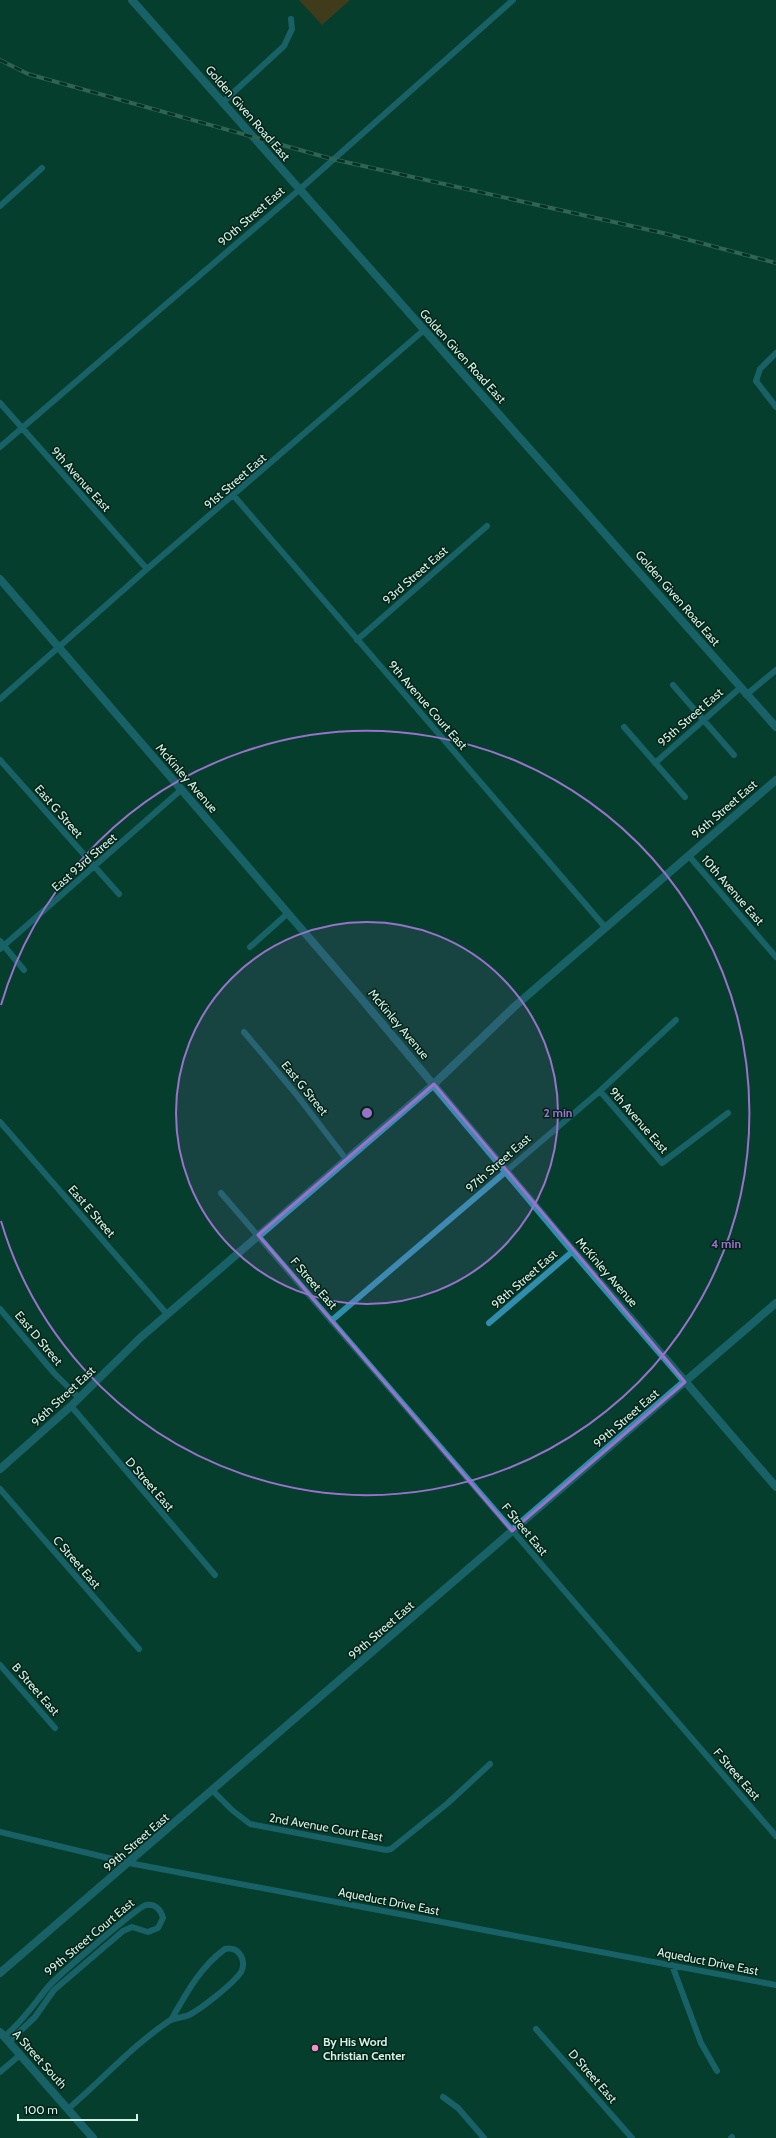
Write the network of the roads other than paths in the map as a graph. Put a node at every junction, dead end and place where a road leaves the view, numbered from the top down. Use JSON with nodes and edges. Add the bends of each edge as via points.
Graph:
{"nodes":[{"id":1,"x":132,"y":0,"type":"edge"},
{"id":2,"x":513,"y":0,"type":"edge"},
{"id":3,"x":291,"y":19,"type":"dead end"},
{"id":4,"x":222,"y":103,"type":"junction"},
{"id":5,"x":42,"y":168,"type":"dead end"},
{"id":6,"x":299,"y":190,"type":"junction"},
{"id":7,"x":0,"y":206,"type":"edge"},
{"id":8,"x":424,"y":330,"type":"junction"},
{"id":9,"x":776,"y":353,"type":"edge"},
{"id":10,"x":0,"y":403,"type":"edge"},
{"id":11,"x":776,"y":407,"type":"edge"},
{"id":12,"x":21,"y":428,"type":"junction"},
{"id":13,"x":0,"y":446,"type":"edge"},
{"id":14,"x":234,"y":496,"type":"junction"},
{"id":15,"x":487,"y":526,"type":"dead end"},
{"id":16,"x":147,"y":569,"type":"junction"},
{"id":17,"x":0,"y":579,"type":"edge"},
{"id":18,"x":357,"y":640,"type":"junction"},
{"id":19,"x":59,"y":647,"type":"junction"},
{"id":20,"x":776,"y":670,"type":"edge"},
{"id":21,"x":673,"y":685,"type":"dead end"},
{"id":22,"x":740,"y":688,"type":"junction"},
{"id":23,"x":746,"y":695,"type":"junction"},
{"id":24,"x":0,"y":699,"type":"edge"},
{"id":25,"x":703,"y":720,"type":"junction"},
{"id":26,"x":624,"y":727,"type":"dead end"},
{"id":27,"x":776,"y":727,"type":"edge"},
{"id":28,"x":734,"y":755,"type":"dead end"},
{"id":29,"x":0,"y":760,"type":"edge"},
{"id":30,"x":655,"y":763,"type":"junction"},
{"id":31,"x":776,"y":780,"type":"edge"},
{"id":32,"x":182,"y":790,"type":"junction"},
{"id":33,"x":686,"y":797,"type":"dead end"},
{"id":34,"x":689,"y":856,"type":"junction"},
{"id":35,"x":94,"y":868,"type":"junction"},
{"id":36,"x":119,"y":894,"type":"dead end"},
{"id":37,"x":287,"y":914,"type":"junction"},
{"id":38,"x":605,"y":927,"type":"junction"},
{"id":39,"x":1,"y":946,"type":"edge"},
{"id":40,"x":250,"y":947,"type":"dead end"},
{"id":41,"x":776,"y":957,"type":"edge"},
{"id":42,"x":24,"y":970,"type":"dead end"},
{"id":43,"x":676,"y":1020,"type":"dead end"},
{"id":44,"x":244,"y":1032,"type":"dead end"},
{"id":45,"x":434,"y":1084,"type":"junction"},
{"id":46,"x":600,"y":1091,"type":"junction"},
{"id":47,"x":728,"y":1113,"type":"dead end"},
{"id":48,"x":0,"y":1122,"type":"edge"},
{"id":49,"x":346,"y":1159,"type":"junction"},
{"id":50,"x":506,"y":1171,"type":"junction"},
{"id":51,"x":221,"y":1193,"type":"dead end"},
{"id":52,"x":258,"y":1235,"type":"junction"},
{"id":53,"x":573,"y":1251,"type":"junction"},
{"id":54,"x":776,"y":1303,"type":"edge"},
{"id":55,"x":0,"y":1309,"type":"edge"},
{"id":56,"x":167,"y":1314,"type":"junction"},
{"id":57,"x":331,"y":1321,"type":"junction"},
{"id":58,"x":489,"y":1323,"type":"dead end"},
{"id":59,"x":685,"y":1382,"type":"junction"},
{"id":60,"x":79,"y":1398,"type":"junction"},
{"id":61,"x":71,"y":1406,"type":"junction"},
{"id":62,"x":0,"y":1469,"type":"edge"},
{"id":63,"x":776,"y":1487,"type":"edge"},
{"id":64,"x":0,"y":1489,"type":"edge"},
{"id":65,"x":512,"y":1532,"type":"junction"},
{"id":66,"x":215,"y":1575,"type":"dead end"},
{"id":67,"x":139,"y":1649,"type":"dead end"},
{"id":68,"x":0,"y":1665,"type":"edge"},
{"id":69,"x":55,"y":1728,"type":"dead end"},
{"id":70,"x":490,"y":1764,"type":"dead end"},
{"id":71,"x":213,"y":1791,"type":"junction"},
{"id":72,"x":0,"y":1832,"type":"edge"},
{"id":73,"x":776,"y":1836,"type":"edge"},
{"id":74,"x":129,"y":1863,"type":"junction"},
{"id":75,"x":672,"y":1965,"type":"junction"},
{"id":76,"x":0,"y":1973,"type":"edge"},
{"id":77,"x":776,"y":1985,"type":"edge"},
{"id":78,"x":171,"y":2020,"type":"junction"},
{"id":79,"x":536,"y":2029,"type":"dead end"},
{"id":80,"x":5,"y":2037,"type":"edge"},
{"id":81,"x":20,"y":2055,"type":"junction"},
{"id":82,"x":717,"y":2071,"type":"dead end"},
{"id":83,"x":0,"y":2072,"type":"edge"},
{"id":84,"x":443,"y":2097,"type":"dead end"},
{"id":85,"x":68,"y":2109,"type":"junction"},
{"id":86,"x":93,"y":2138,"type":"edge"},
{"id":87,"x":484,"y":2138,"type":"edge"},
{"id":88,"x":632,"y":2138,"type":"edge"}],
"edges":[{"from":1,"to":4,"type":"street","name":"Golden Given Road East"},
{"from":2,"to":6,"type":"street","name":"90th Street East"},
{"from":3,"to":4,"type":"street","via":[[292,29],[284,46]]},
{"from":4,"to":6,"type":"street","name":"Golden Given Road East"},
{"from":5,"to":7,"type":"street"},
{"from":6,"to":8,"type":"street","name":"Golden Given Road East"},
{"from":6,"to":12,"type":"street","name":"90th Street East"},
{"from":8,"to":14,"type":"street","name":"91st Street East"},
{"from":8,"to":22,"type":"street","name":"Golden Given Road East"},
{"from":9,"to":11,"type":"street","via":[[760,369],[756,381]]},
{"from":10,"to":12,"type":"street","name":"9th Avenue East"},
{"from":12,"to":13,"type":"street","name":"90th Street East"},
{"from":12,"to":16,"type":"street","name":"9th Avenue East"},
{"from":14,"to":16,"type":"street","name":"91st Street East"},
{"from":14,"to":18,"type":"street","name":"9th Avenue Court East"},
{"from":15,"to":18,"type":"street","name":"93rd Street East"},
{"from":16,"to":19,"type":"street","name":"91st Street East"},
{"from":17,"to":19,"type":"street","name":"McKinley Avenue"},
{"from":18,"to":38,"type":"street","name":"9th Avenue Court East"},
{"from":19,"to":24,"type":"street","name":"91st Street East"},
{"from":19,"to":32,"type":"street","name":"McKinley Avenue"},
{"from":20,"to":23,"type":"street"},
{"from":21,"to":25,"type":"street"},
{"from":22,"to":23,"type":"street","name":"Golden Given Road East"},
{"from":22,"to":25,"type":"street","name":"95th Street East"},
{"from":23,"to":27,"type":"street","name":"Golden Given Road East"},
{"from":25,"to":28,"type":"street"},
{"from":25,"to":30,"type":"street","name":"95th Street East"},
{"from":26,"to":30,"type":"street"},
{"from":29,"to":35,"type":"street","name":"East G Street"},
{"from":30,"to":33,"type":"street"},
{"from":31,"to":34,"type":"street","name":"96th Street East"},
{"from":32,"to":35,"type":"street","name":"East 93rd Street"},
{"from":32,"to":37,"type":"street","name":"McKinley Avenue"},
{"from":34,"to":38,"type":"street","name":"96th Street East"},
{"from":34,"to":41,"type":"street","name":"10th Avenue East"},
{"from":35,"to":36,"type":"street","name":"East G Street"},
{"from":35,"to":39,"type":"street","name":"East 93rd Street"},
{"from":37,"to":40,"type":"street"},
{"from":37,"to":45,"type":"street","name":"McKinley Avenue"},
{"from":38,"to":45,"type":"street","name":"96th Street East","via":[[514,1007]]},
{"from":39,"to":42,"type":"street"},
{"from":43,"to":46,"type":"street","name":"97th Street East"},
{"from":44,"to":49,"type":"street","name":"East G Street"},
{"from":45,"to":49,"type":"street","name":"96th Street East"},
{"from":45,"to":50,"type":"street","name":"McKinley Avenue"},
{"from":46,"to":47,"type":"street","name":"9th Avenue East","via":[[662,1163]]},
{"from":46,"to":50,"type":"street","name":"97th Street East"},
{"from":48,"to":56,"type":"street","name":"East E Street"},
{"from":49,"to":52,"type":"street","name":"96th Street East"},
{"from":50,"to":53,"type":"street","name":"McKinley Avenue"},
{"from":50,"to":57,"type":"street","name":"97th Street East"},
{"from":51,"to":52,"type":"street","name":"F Street East"},
{"from":52,"to":56,"type":"street","name":"96th Street East"},
{"from":52,"to":57,"type":"street","name":"F Street East"},
{"from":53,"to":58,"type":"street","name":"98th Street East"},
{"from":53,"to":59,"type":"street","name":"McKinley Avenue"},
{"from":54,"to":59,"type":"street","name":"99th Street East"},
{"from":55,"to":60,"type":"street","name":"East D Street","via":[[54,1374]]},
{"from":56,"to":60,"type":"street","name":"96th Street East"},
{"from":57,"to":65,"type":"street","name":"F Street East"},
{"from":59,"to":63,"type":"street","name":"McKinley Avenue"},
{"from":59,"to":65,"type":"street","name":"99th Street East"},
{"from":60,"to":61,"type":"street","name":"96th Street East"},
{"from":61,"to":62,"type":"street","name":"96th Street East"},
{"from":61,"to":66,"type":"street","name":"D Street East"},
{"from":64,"to":67,"type":"street","name":"C Street East"},
{"from":65,"to":71,"type":"street","name":"99th Street East"},
{"from":65,"to":73,"type":"street","name":"F Street East"},
{"from":68,"to":69,"type":"street","name":"B Street East"},
{"from":70,"to":71,"type":"street","name":"2nd Avenue Court East","via":[[448,1803],[391,1849],[386,1850],[250,1824]]},
{"from":71,"to":74,"type":"street","name":"99th Street East"},
{"from":72,"to":74,"type":"street","name":"Aqueduct Drive East"},
{"from":74,"to":75,"type":"street","name":"Aqueduct Drive East"},
{"from":74,"to":76,"type":"street","name":"99th Street East"},
{"from":75,"to":77,"type":"street","name":"Aqueduct Drive East"},
{"from":75,"to":82,"type":"street","via":[[701,2043]]},
{"from":78,"to":78,"type":"street","via":[[202,1970],[225,1949],[237,1951],[243,1959],[238,1975],[194,2012]]},
{"from":78,"to":85,"type":"street","via":[[122,2059]]},
{"from":79,"to":88,"type":"street","name":"D Street East"},
{"from":80,"to":80,"type":"street","name":"99th Street Court East","via":[[35,2018],[54,1990],[123,1931],[132,1927],[148,1932],[158,1928],[163,1918],[159,1908],[153,1905],[143,1906],[118,1925],[49,1985],[29,2013]]},
{"from":80,"to":81,"type":"street","name":"A Street South"},
{"from":81,"to":83,"type":"street"},
{"from":81,"to":85,"type":"street","name":"A Street South"},
{"from":84,"to":87,"type":"street","via":[[458,2108]]},
{"from":85,"to":86,"type":"street","name":"A Street South"}]}
